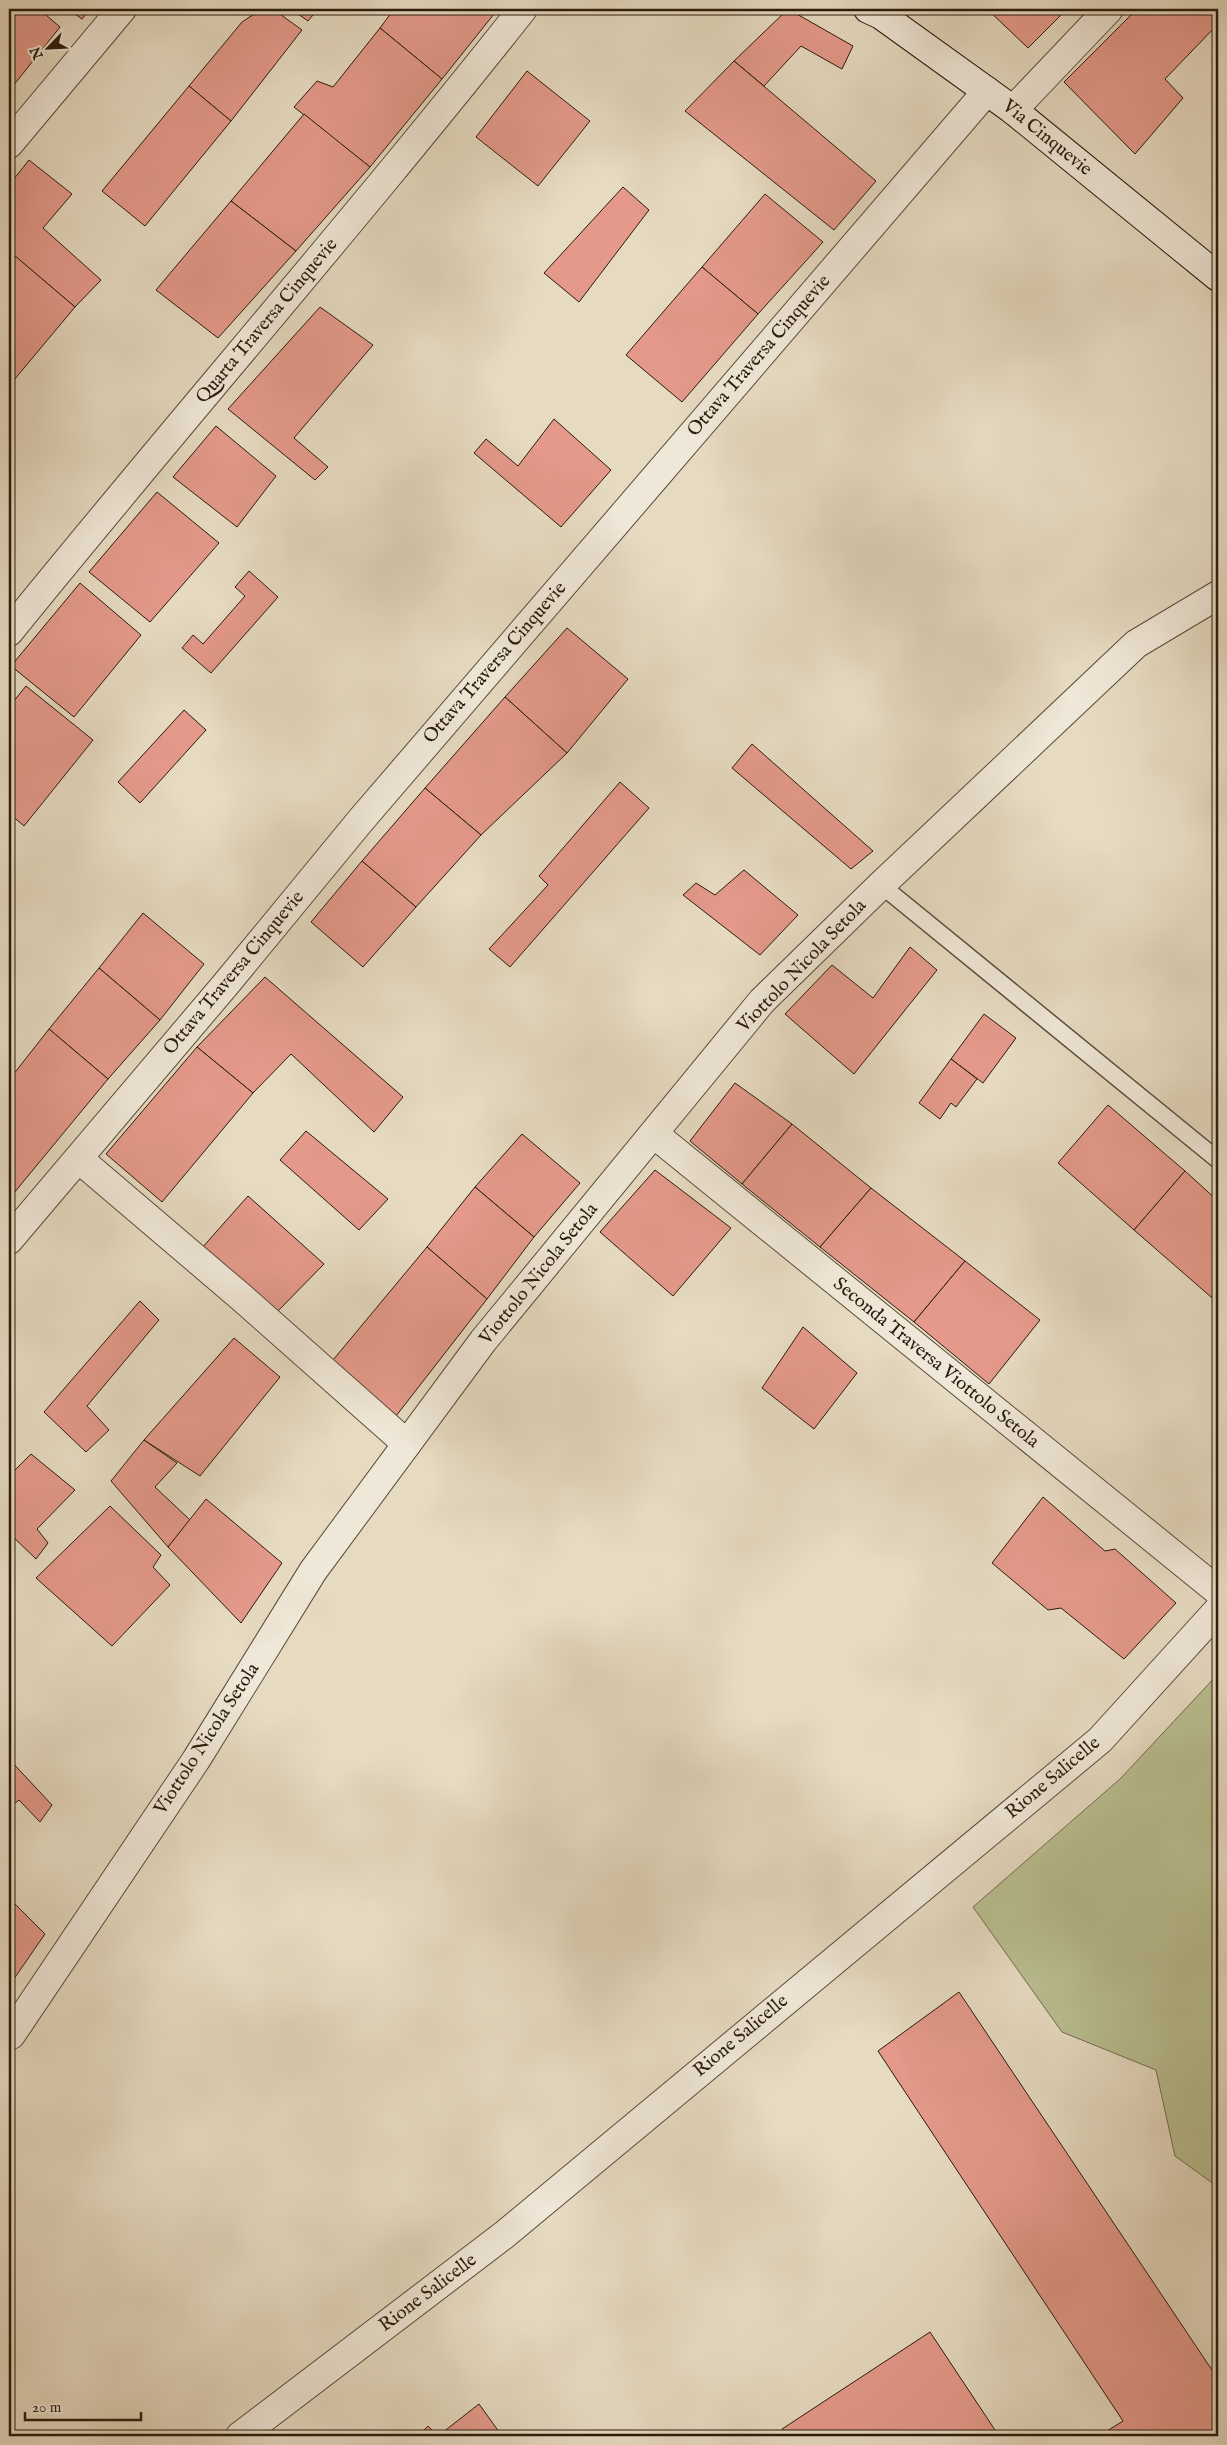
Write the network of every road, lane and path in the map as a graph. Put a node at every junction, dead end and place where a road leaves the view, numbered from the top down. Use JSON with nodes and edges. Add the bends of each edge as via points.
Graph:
{"nodes":[{"id":1,"x":122,"y":9,"type":"edge"},
{"id":2,"x":523,"y":9,"type":"edge"},
{"id":3,"x":1109,"y":9,"type":"edge"},
{"id":4,"x":879,"y":11,"type":"edge"},
{"id":5,"x":987,"y":91,"type":"junction"},
{"id":6,"x":1013,"y":110,"type":"junction"},
{"id":7,"x":9,"y":144,"type":"edge"},
{"id":8,"x":1218,"y":277,"type":"edge"},
{"id":9,"x":1218,"y":594,"type":"edge"},
{"id":10,"x":9,"y":632,"type":"edge"},
{"id":11,"x":881,"y":885,"type":"junction"},
{"id":12,"x":654,"y":1134,"type":"junction"},
{"id":13,"x":79,"y":1159,"type":"junction"},
{"id":14,"x":1218,"y":1160,"type":"edge"},
{"id":15,"x":9,"y":1240,"type":"edge"},
{"id":16,"x":407,"y":1444,"type":"junction"},
{"id":17,"x":1218,"y":1591,"type":"edge"},
{"id":18,"x":1218,"y":1610,"type":"edge"},
{"id":19,"x":9,"y":2032,"type":"edge"},
{"id":20,"x":240,"y":2436,"type":"edge"}],
"edges":[{"from":1,"to":7,"type":"street"},
{"from":2,"to":10,"type":"street","name":"Quarta Traversa Cinquevie","via":[[423,135]]},
{"from":3,"to":6,"type":"street"},
{"from":4,"to":5,"type":"street","name":"Via Cinquevie"},
{"from":5,"to":6,"type":"street","name":"Via Cinquevie"},
{"from":5,"to":13,"type":"street","name":"Ottava Traversa Cinquevie","via":[[367,813]]},
{"from":6,"to":8,"type":"street","name":"Via Cinquevie"},
{"from":9,"to":11,"type":"street","name":"Viottolo Nicola Setola","via":[[1136,644]]},
{"from":11,"to":12,"type":"street","name":"Viottolo Nicola Setola","via":[[762,1001]]},
{"from":11,"to":14,"type":"lane"},
{"from":12,"to":16,"type":"street","name":"Viottolo Nicola Setola","via":[[483,1341]]},
{"from":12,"to":17,"type":"street","name":"Seconda Traversa Viottolo Setola"},
{"from":13,"to":15,"type":"street","name":"Ottava Traversa Cinquevie"},
{"from":13,"to":16,"type":"street"},
{"from":16,"to":19,"type":"street","name":"Viottolo Nicola Setola","via":[[313,1571],[196,1760],[11,2034]]},
{"from":18,"to":20,"type":"street","name":"Rione Salicelle","via":[[1100,1740],[504,2235]]}]}
